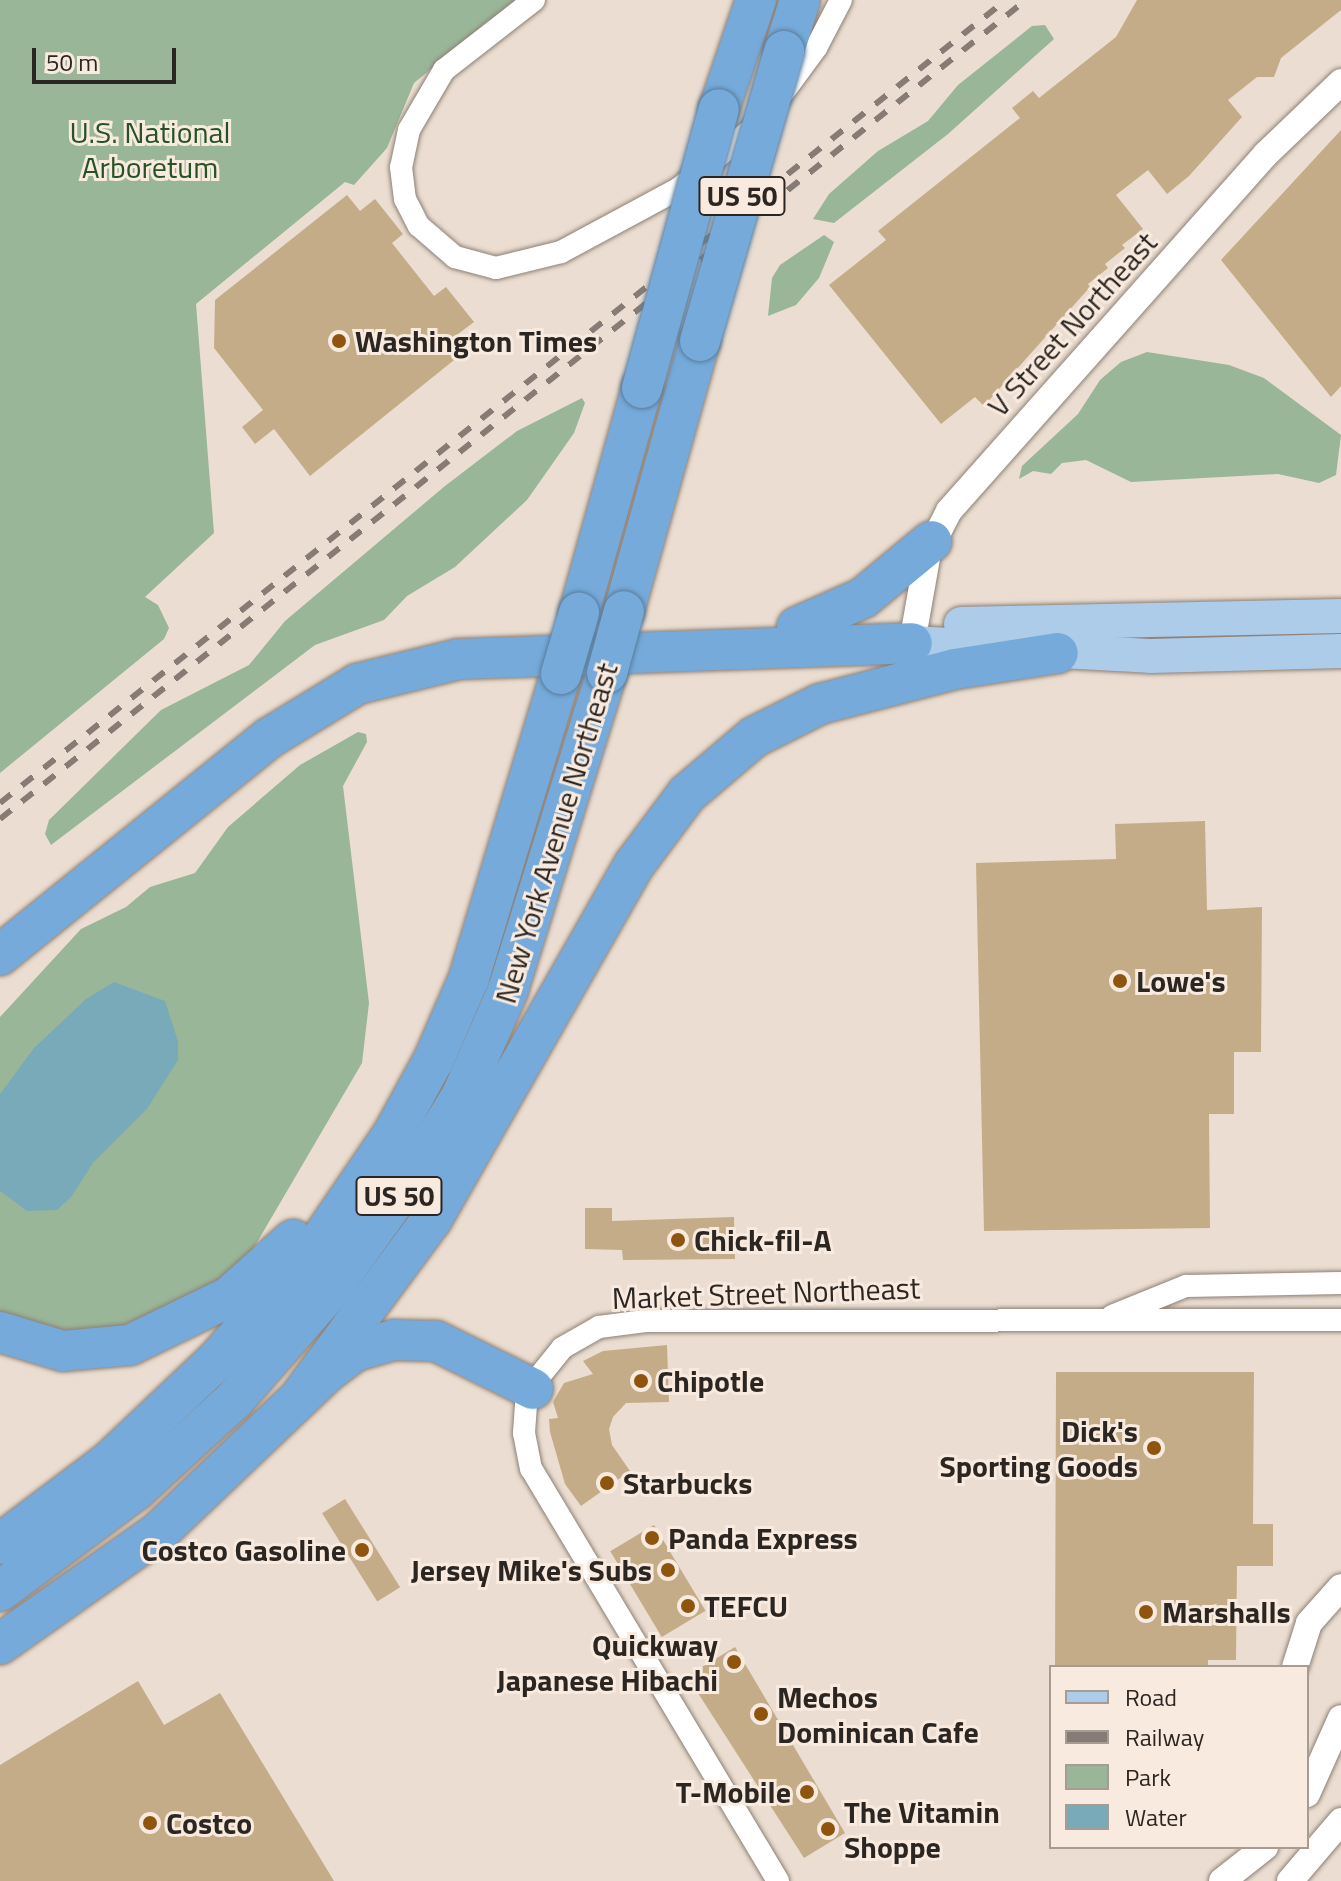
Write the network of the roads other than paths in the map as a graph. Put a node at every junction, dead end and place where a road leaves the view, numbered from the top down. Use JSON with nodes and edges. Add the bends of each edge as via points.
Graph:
{"nodes":[{"id":1,"x":534,"y":0,"type":"edge"},
{"id":2,"x":756,"y":0,"type":"edge"},
{"id":3,"x":800,"y":0,"type":"edge"},
{"id":4,"x":841,"y":0,"type":"edge"},
{"id":5,"x":1341,"y":82,"type":"edge"},
{"id":6,"x":932,"y":541,"type":"junction"},
{"id":7,"x":1341,"y":616,"type":"edge"},
{"id":8,"x":797,"y":627,"type":"junction"},
{"id":9,"x":914,"y":634,"type":"junction"},
{"id":10,"x":1341,"y":651,"type":"edge"},
{"id":11,"x":1058,"y":653,"type":"junction"},
{"id":12,"x":1150,"y":656,"type":"junction"},
{"id":13,"x":1341,"y":673,"type":"edge"},
{"id":14,"x":820,"y":704,"type":"junction"},
{"id":15,"x":0,"y":921,"type":"edge"},
{"id":16,"x":0,"y":955,"type":"edge"},
{"id":17,"x":469,"y":978,"type":"junction"},
{"id":18,"x":1341,"y":1283,"type":"edge"},
{"id":19,"x":1110,"y":1317,"type":"junction"},
{"id":20,"x":1341,"y":1320,"type":"edge"},
{"id":21,"x":0,"y":1332,"type":"edge"},
{"id":22,"x":533,"y":1389,"type":"junction"},
{"id":23,"x":301,"y":1396,"type":"junction"},
{"id":24,"x":0,"y":1544,"type":"edge"},
{"id":25,"x":1341,"y":1587,"type":"edge"},
{"id":26,"x":0,"y":1591,"type":"edge"},
{"id":27,"x":0,"y":1644,"type":"edge"},
{"id":28,"x":1296,"y":1665,"type":"edge"},
{"id":29,"x":1341,"y":1718,"type":"edge"},
{"id":30,"x":1309,"y":1790,"type":"edge"},
{"id":31,"x":1341,"y":1821,"type":"edge"},
{"id":32,"x":1262,"y":1849,"type":"edge"},
{"id":33,"x":778,"y":1881,"type":"edge"},
{"id":34,"x":1222,"y":1881,"type":"edge"},
{"id":35,"x":1290,"y":1881,"type":"edge"}],
"edges":[{"from":1,"to":4,"type":"street","via":[[444,70],[418,108],[403,151],[401,183],[419,226],[455,257],[482,267],[512,267],[561,252],[697,176],[758,123],[790,86]]},
{"from":2,"to":17,"type":"highway","name":"New York Avenue Northeast","number":"US 50","bridge":true,"via":[[719,109],[579,613]]},
{"from":3,"to":26,"type":"highway","name":"New York Avenue Northeast","number":"US 50","bridge":true,"via":[[607,673],[508,990],[462,1095],[413,1175],[328,1293],[234,1400],[136,1490]]},
{"from":5,"to":6,"type":"street","name":"V Street Northeast","via":[[1244,178],[968,488]]},
{"from":6,"to":8,"type":"highway","via":[[863,598]]},
{"from":6,"to":9,"type":"street","name":"V Street Northeast"},
{"from":7,"to":9,"type":"main road"},
{"from":8,"to":9,"type":"highway"},
{"from":8,"to":15,"type":"highway","via":[[471,634],[369,653],[271,705]]},
{"from":9,"to":11,"type":"main road"},
{"from":9,"to":14,"type":"highway","via":[[895,663]]},
{"from":9,"to":16,"type":"highway","via":[[459,659],[369,680],[332,695],[280,729]]},
{"from":10,"to":12,"type":"main road"},
{"from":11,"to":12,"type":"main road"},
{"from":11,"to":14,"type":"highway","via":[[955,669]]},
{"from":12,"to":13,"type":"main road","via":[[1224,675]]},
{"from":14,"to":23,"type":"highway","via":[[737,749],[659,828],[448,1193]]},
{"from":17,"to":21,"type":"highway","via":[[303,1228],[229,1297],[156,1336],[107,1350],[63,1351]]},
{"from":17,"to":24,"type":"highway","name":"New York Avenue Northeast","number":"US 50","via":[[434,1059],[393,1134],[282,1288],[142,1433]]},
{"from":18,"to":19,"type":"street","name":"Market Street Northeast","via":[[1186,1286]]},
{"from":19,"to":20,"type":"street","name":"Market Street Northeast","via":[[1159,1323]]},
{"from":19,"to":22,"type":"street","name":"Market Street Northeast","via":[[621,1322],[570,1342]]},
{"from":22,"to":23,"type":"highway","via":[[448,1345],[410,1339],[355,1351]]},
{"from":22,"to":33,"type":"street","name":"Market Street Northeast","via":[[524,1433],[536,1480]]},
{"from":23,"to":27,"type":"highway","via":[[160,1531]]},
{"from":25,"to":28,"type":"street","via":[[1309,1623]]},
{"from":29,"to":30,"type":"street"},
{"from":31,"to":35,"type":"street"},
{"from":32,"to":34,"type":"street"}]}
